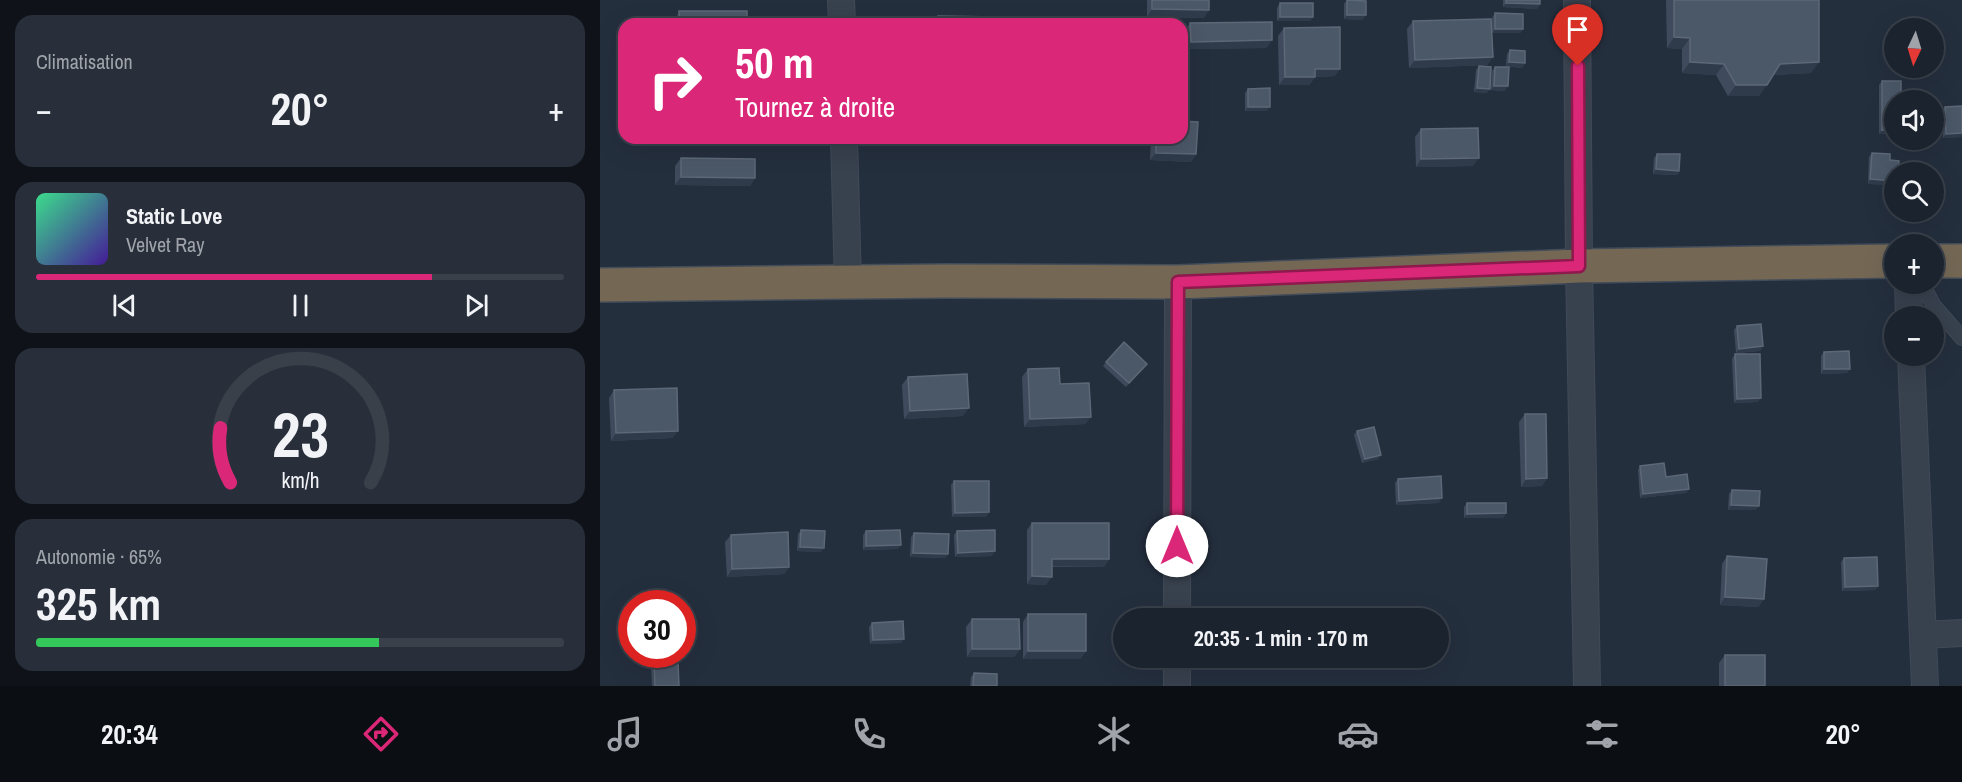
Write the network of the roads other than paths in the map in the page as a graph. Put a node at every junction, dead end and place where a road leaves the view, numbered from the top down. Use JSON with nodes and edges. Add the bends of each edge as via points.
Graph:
{"nodes":[{"id":1,"x":841,"y":0,"type":"edge"},
{"id":2,"x":1577,"y":0,"type":"edge"},
{"id":3,"x":842,"y":18,"type":"edge"},
{"id":4,"x":844,"y":144,"type":"edge"},
{"id":5,"x":1884,"y":261,"type":"edge"},
{"id":6,"x":1944,"y":261,"type":"edge"},
{"id":7,"x":1962,"y":261,"type":"edge"},
{"id":8,"x":1579,"y":266,"type":"junction"},
{"id":9,"x":1178,"y":282,"type":"junction"},
{"id":10,"x":848,"y":283,"type":"junction"},
{"id":11,"x":600,"y":285,"type":"edge"},
{"id":12,"x":1927,"y":294,"type":"edge"},
{"id":13,"x":1962,"y":338,"type":"edge"},
{"id":14,"x":1911,"y":366,"type":"edge"},
{"id":15,"x":1177,"y":608,"type":"edge"},
{"id":16,"x":1962,"y":633,"type":"edge"},
{"id":17,"x":1923,"y":635,"type":"junction"},
{"id":18,"x":1177,"y":668,"type":"edge"},
{"id":19,"x":1177,"y":686,"type":"edge"},
{"id":20,"x":1587,"y":686,"type":"edge"},
{"id":21,"x":1925,"y":686,"type":"edge"}],
"edges":[{"from":1,"to":3,"type":"street"},
{"from":2,"to":8,"type":"street"},
{"from":4,"to":10,"type":"street"},
{"from":5,"to":8,"type":"highway"},
{"from":6,"to":7,"type":"highway"},
{"from":8,"to":9,"type":"highway"},
{"from":8,"to":20,"type":"street"},
{"from":9,"to":10,"type":"highway"},
{"from":9,"to":15,"type":"street"},
{"from":10,"to":11,"type":"highway"},
{"from":12,"to":13,"type":"lane"},
{"from":14,"to":17,"type":"street"},
{"from":16,"to":17,"type":"street"},
{"from":17,"to":21,"type":"street"},
{"from":18,"to":19,"type":"street"}]}
